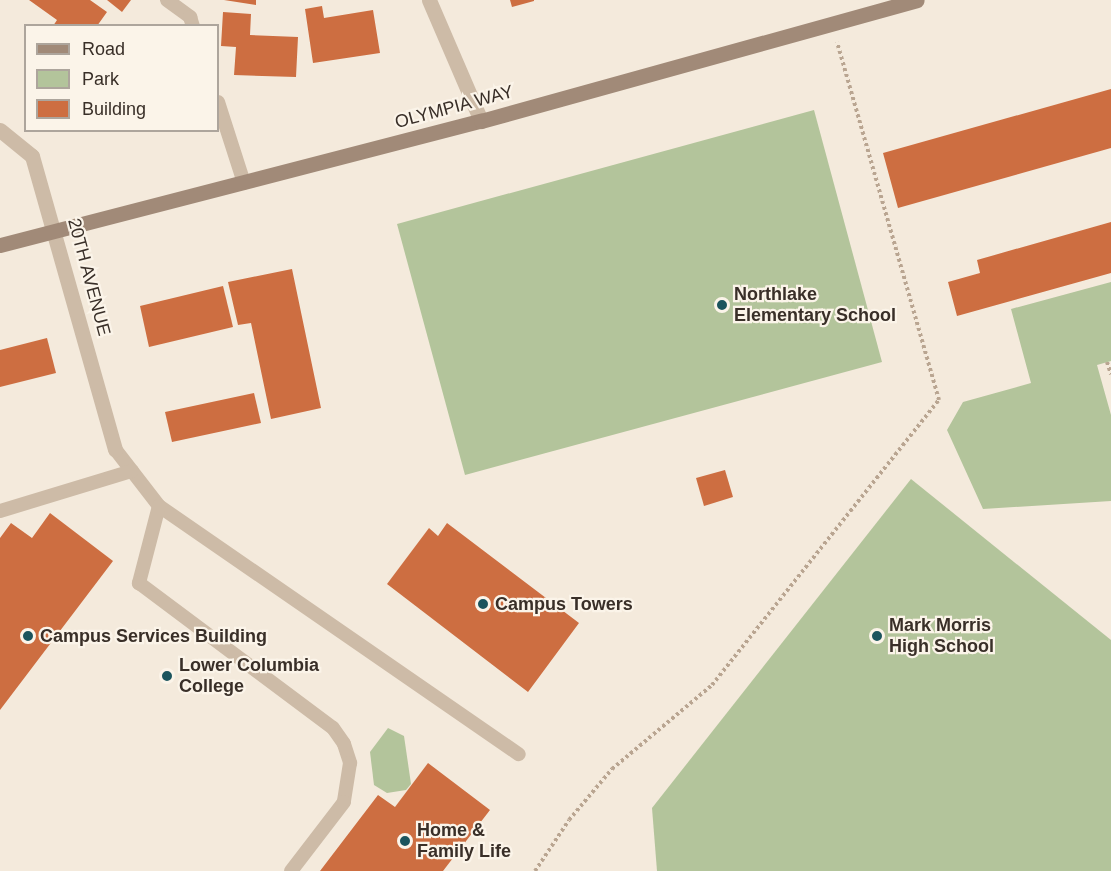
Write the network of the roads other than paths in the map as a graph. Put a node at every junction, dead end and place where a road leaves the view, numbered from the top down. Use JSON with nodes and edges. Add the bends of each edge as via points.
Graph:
{"nodes":[{"id":1,"x":167,"y":0,"type":"edge"},
{"id":2,"x":429,"y":0,"type":"edge"},
{"id":3,"x":917,"y":0,"type":"edge"},
{"id":4,"x":192,"y":24,"type":"edge"},
{"id":5,"x":219,"y":105,"type":"edge"},
{"id":6,"x":481,"y":121,"type":"junction"},
{"id":7,"x":0,"y":130,"type":"edge"},
{"id":8,"x":244,"y":183,"type":"junction"},
{"id":9,"x":55,"y":228,"type":"junction"},
{"id":10,"x":0,"y":245,"type":"edge"},
{"id":11,"x":115,"y":449,"type":"joint"},
{"id":12,"x":132,"y":471,"type":"junction"},
{"id":13,"x":159,"y":506,"type":"junction"},
{"id":14,"x":0,"y":510,"type":"edge"},
{"id":15,"x":519,"y":754,"type":"dead end"},
{"id":16,"x":291,"y":871,"type":"edge"}],
"edges":[{"from":1,"to":4,"type":"lane","via":[[190,17]]},
{"from":2,"to":6,"type":"street"},
{"from":3,"to":6,"type":"street","name":"OLYMPIA WAY"},
{"from":5,"to":8,"type":"lane"},
{"from":6,"to":8,"type":"street","name":"OLYMPIA WAY"},
{"from":7,"to":9,"type":"street","name":"20TH AVENUE","via":[[32,156]]},
{"from":8,"to":9,"type":"street","name":"OLYMPIA WAY"},
{"from":9,"to":10,"type":"street","name":"OLYMPIA WAY"},
{"from":9,"to":11,"type":"street","name":"20TH AVENUE"},
{"from":11,"to":12,"type":"lane"},
{"from":12,"to":13,"type":"lane"},
{"from":12,"to":14,"type":"lane"},
{"from":13,"to":15,"type":"lane"},
{"from":13,"to":16,"type":"lane","via":[[139,583],[333,728],[344,744],[350,763],[344,802]]}]}
